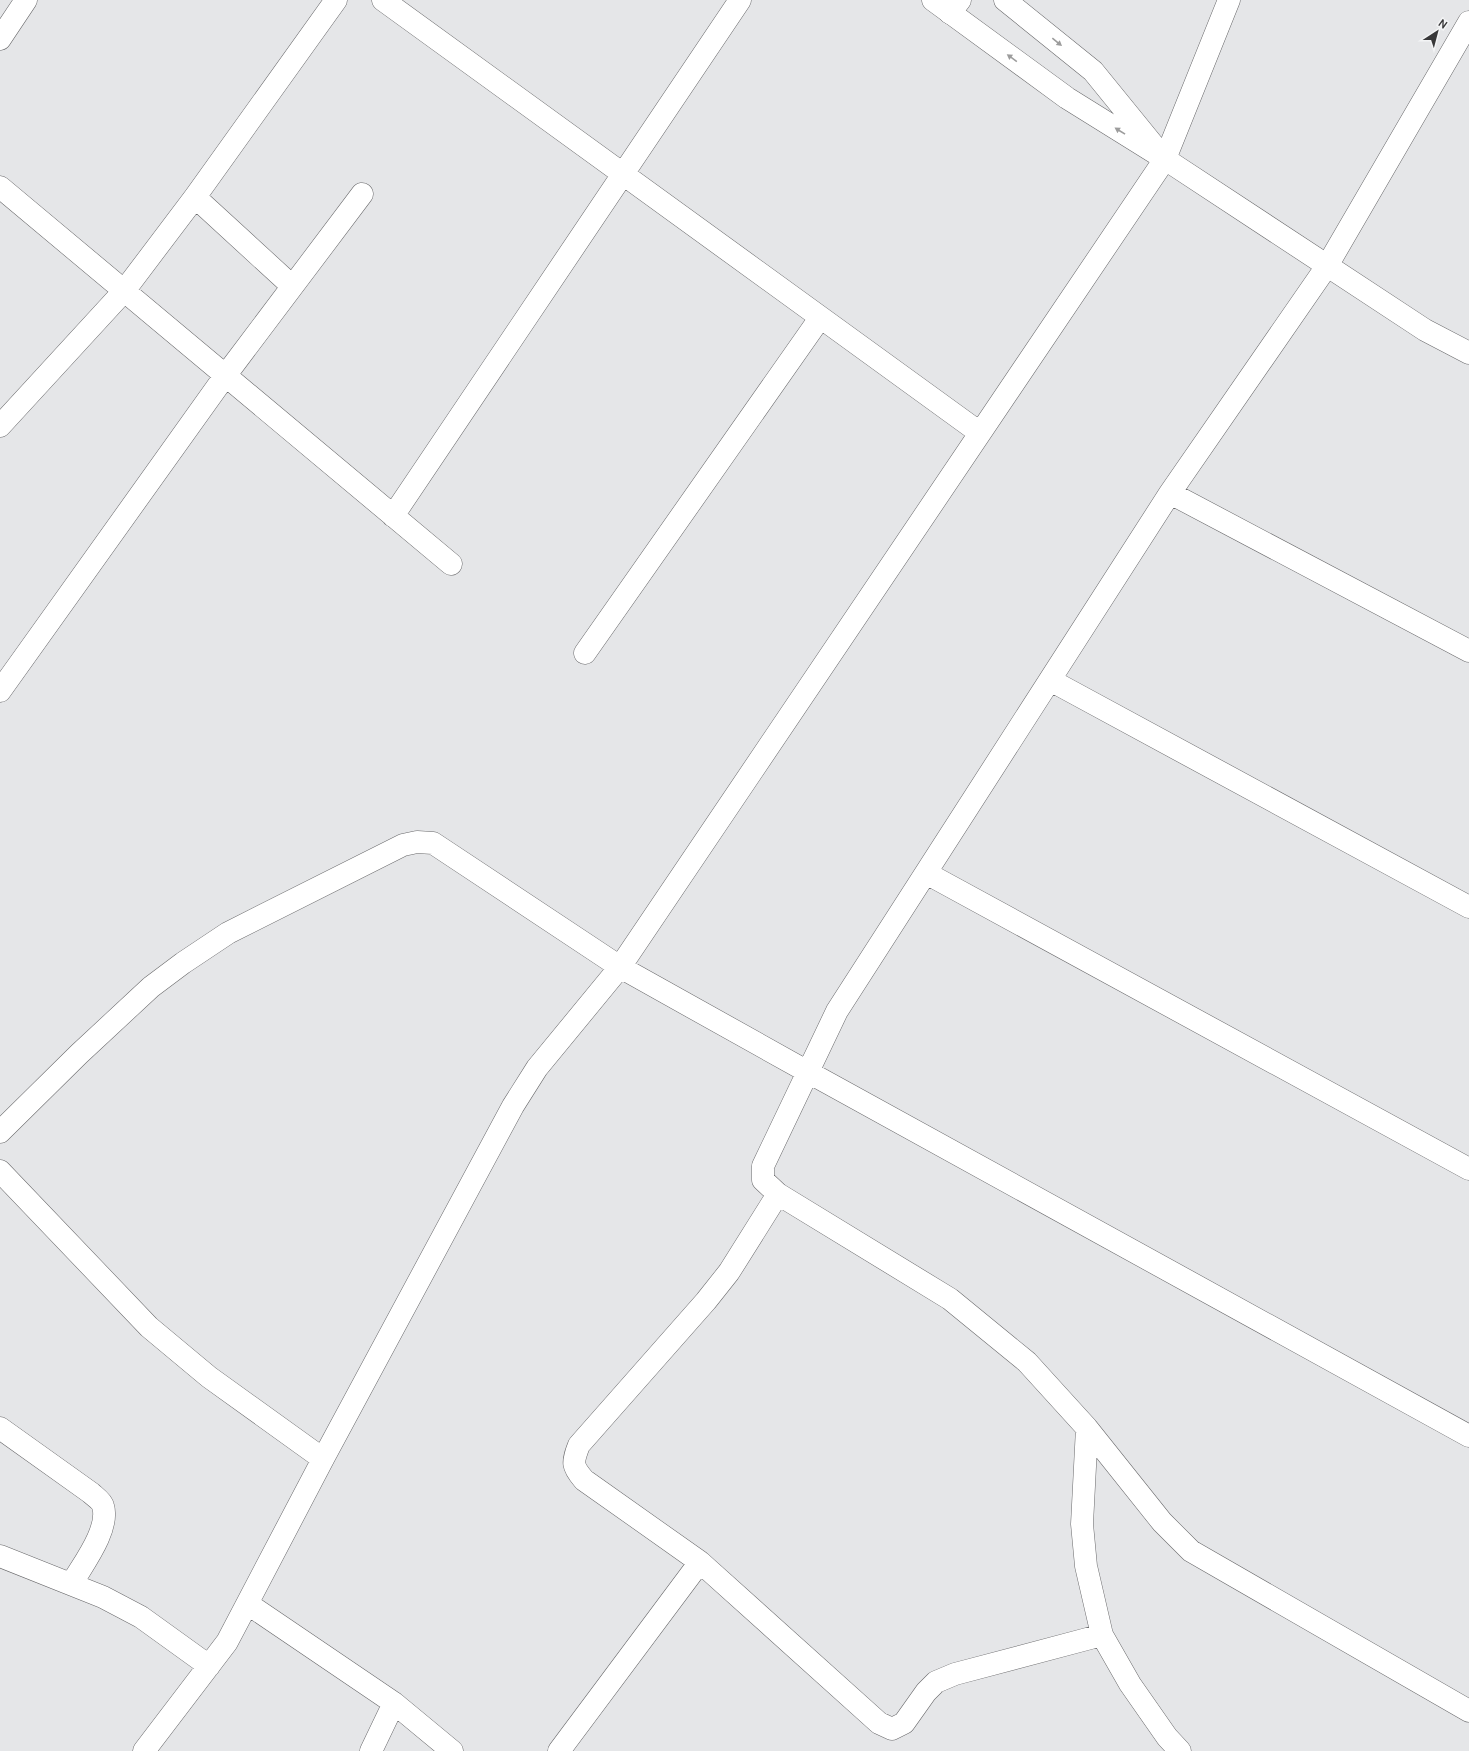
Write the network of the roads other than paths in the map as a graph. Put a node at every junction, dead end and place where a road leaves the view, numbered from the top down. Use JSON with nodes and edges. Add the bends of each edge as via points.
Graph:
{"nodes":[{"id":1,"x":26,"y":0,"type":"edge"},
{"id":2,"x":336,"y":0,"type":"edge"},
{"id":3,"x":383,"y":0,"type":"edge"},
{"id":4,"x":740,"y":0,"type":"edge"},
{"id":5,"x":933,"y":0,"type":"edge"},
{"id":6,"x":1005,"y":0,"type":"edge"},
{"id":7,"x":1229,"y":0,"type":"edge"},
{"id":8,"x":955,"y":6,"type":"edge"},
{"id":9,"x":1467,"y":28,"type":"edge"},
{"id":10,"x":0,"y":39,"type":"edge"},
{"id":11,"x":1165,"y":159,"type":"junction"},
{"id":12,"x":622,"y":175,"type":"junction"},
{"id":13,"x":0,"y":187,"type":"edge"},
{"id":14,"x":362,"y":194,"type":"dead end"},
{"id":15,"x":195,"y":197,"type":"junction"},
{"id":16,"x":1327,"y":266,"type":"junction"},
{"id":17,"x":292,"y":286,"type":"junction"},
{"id":18,"x":124,"y":291,"type":"junction"},
{"id":19,"x":820,"y":318,"type":"junction"},
{"id":20,"x":1469,"y":353,"type":"edge"},
{"id":21,"x":225,"y":376,"type":"junction"},
{"id":22,"x":0,"y":426,"type":"edge"},
{"id":23,"x":980,"y":433,"type":"junction"},
{"id":24,"x":1170,"y":493,"type":"junction"},
{"id":25,"x":393,"y":516,"type":"junction"},
{"id":26,"x":451,"y":564,"type":"dead end"},
{"id":27,"x":1469,"y":651,"type":"edge"},
{"id":28,"x":585,"y":653,"type":"dead end"},
{"id":29,"x":1050,"y":680,"type":"junction"},
{"id":30,"x":0,"y":691,"type":"edge"},
{"id":31,"x":926,"y":873,"type":"junction"},
{"id":32,"x":1469,"y":907,"type":"edge"},
{"id":33,"x":620,"y":966,"type":"junction"},
{"id":34,"x":808,"y":1072,"type":"junction"},
{"id":35,"x":0,"y":1132,"type":"edge"},
{"id":36,"x":1469,"y":1169,"type":"edge"},
{"id":37,"x":0,"y":1170,"type":"edge"},
{"id":38,"x":778,"y":1194,"type":"junction"},
{"id":39,"x":0,"y":1428,"type":"edge"},
{"id":40,"x":1088,"y":1428,"type":"junction"},
{"id":41,"x":1469,"y":1436,"type":"edge"},
{"id":42,"x":323,"y":1459,"type":"junction"},
{"id":43,"x":0,"y":1556,"type":"edge"},
{"id":44,"x":700,"y":1562,"type":"junction"},
{"id":45,"x":72,"y":1584,"type":"junction"},
{"id":46,"x":248,"y":1604,"type":"junction"},
{"id":47,"x":1102,"y":1635,"type":"junction"},
{"id":48,"x":209,"y":1666,"type":"junction"},
{"id":49,"x":394,"y":1703,"type":"junction"},
{"id":50,"x":1469,"y":1711,"type":"edge"},
{"id":51,"x":144,"y":1751,"type":"edge"},
{"id":52,"x":371,"y":1751,"type":"edge"},
{"id":53,"x":452,"y":1751,"type":"edge"},
{"id":54,"x":559,"y":1751,"type":"edge"},
{"id":55,"x":1180,"y":1751,"type":"edge"}],
"edges":[{"from":1,"to":10,"type":"street"},
{"from":2,"to":15,"type":"street"},
{"from":3,"to":12,"type":"street"},
{"from":4,"to":12,"type":"street"},
{"from":5,"to":8,"type":"street"},
{"from":6,"to":11,"type":"street","one_way":true,"via":[[1093,71]]},
{"from":7,"to":11,"type":"street"},
{"from":11,"to":8,"type":"street","one_way":true,"via":[[1067,98]]},
{"from":9,"to":16,"type":"street"},
{"from":11,"to":16,"type":"street"},
{"from":11,"to":23,"type":"street"},
{"from":12,"to":19,"type":"street"},
{"from":12,"to":25,"type":"street"},
{"from":13,"to":18,"type":"street"},
{"from":14,"to":17,"type":"street"},
{"from":15,"to":17,"type":"street"},
{"from":15,"to":18,"type":"street"},
{"from":16,"to":20,"type":"street","via":[[1426,330]]},
{"from":16,"to":24,"type":"street"},
{"from":17,"to":21,"type":"street"},
{"from":18,"to":21,"type":"street"},
{"from":18,"to":22,"type":"street"},
{"from":19,"to":23,"type":"street"},
{"from":19,"to":28,"type":"street"},
{"from":21,"to":25,"type":"street"},
{"from":21,"to":30,"type":"street"},
{"from":23,"to":33,"type":"street"},
{"from":24,"to":27,"type":"street"},
{"from":24,"to":29,"type":"street"},
{"from":25,"to":26,"type":"street"},
{"from":29,"to":31,"type":"street"},
{"from":29,"to":32,"type":"street"},
{"from":31,"to":34,"type":"street","via":[[837,1011]]},
{"from":31,"to":36,"type":"street"},
{"from":33,"to":34,"type":"street"},
{"from":33,"to":35,"type":"street","via":[[434,843],[417,842],[403,845],[228,933],[183,963],[151,987]]},
{"from":33,"to":42,"type":"street","via":[[537,1068],[513,1106]]},
{"from":34,"to":38,"type":"street","via":[[763,1166],[763,1180]]},
{"from":34,"to":41,"type":"street"},
{"from":37,"to":42,"type":"street","via":[[149,1327],[209,1377]]},
{"from":38,"to":40,"type":"street","via":[[950,1299],[1027,1362]]},
{"from":38,"to":44,"type":"street","via":[[729,1272],[579,1445],[574,1457],[574,1468],[584,1480]]},
{"from":39,"to":45,"type":"street","via":[[91,1493],[103,1505],[105,1520],[100,1534]]},
{"from":40,"to":47,"type":"street","via":[[1082,1524],[1086,1566]]},
{"from":40,"to":50,"type":"street","via":[[1162,1522],[1191,1551]]},
{"from":42,"to":46,"type":"street"},
{"from":43,"to":45,"type":"street"},
{"from":44,"to":47,"type":"street","via":[[879,1723],[892,1729],[904,1723],[936,1682],[955,1674]]},
{"from":44,"to":54,"type":"street"},
{"from":45,"to":48,"type":"street","via":[[104,1597],[141,1617]]},
{"from":46,"to":48,"type":"street","via":[[227,1642]]},
{"from":46,"to":49,"type":"street"},
{"from":47,"to":55,"type":"street","via":[[1130,1684],[1167,1737]]},
{"from":48,"to":51,"type":"street"},
{"from":49,"to":52,"type":"street"},
{"from":49,"to":53,"type":"street"}]}
